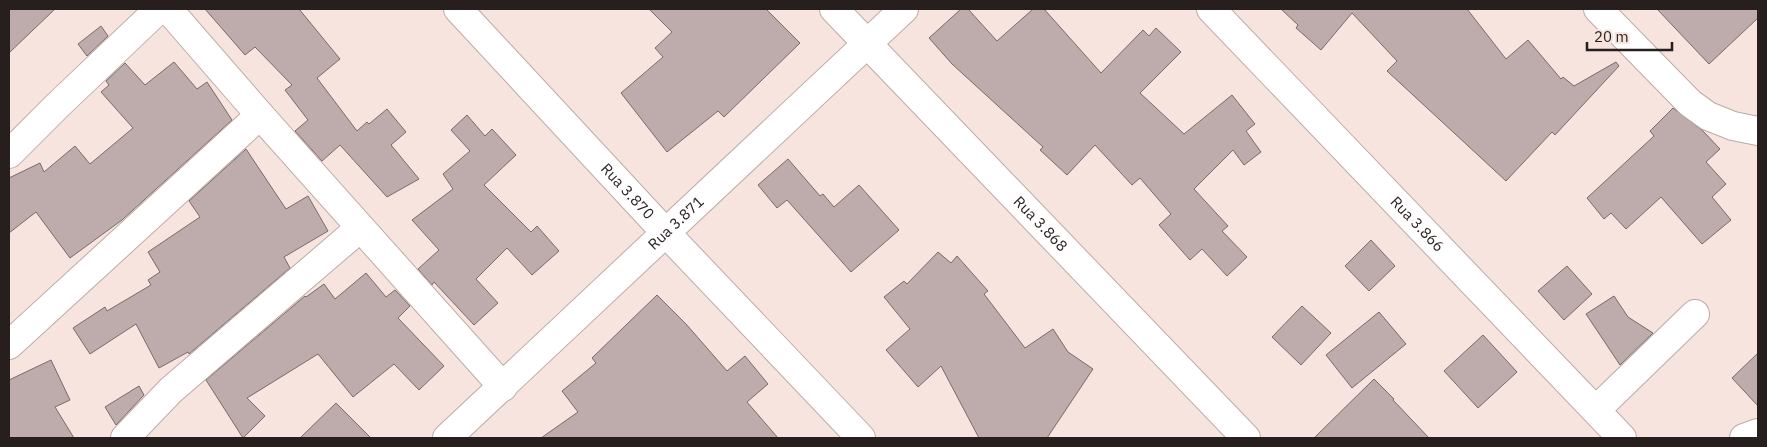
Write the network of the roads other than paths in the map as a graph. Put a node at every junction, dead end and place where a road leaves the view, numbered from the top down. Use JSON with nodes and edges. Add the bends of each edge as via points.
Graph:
{"nodes":[{"id":1,"x":159,"y":9,"type":"edge"},
{"id":2,"x":168,"y":9,"type":"edge"},
{"id":3,"x":458,"y":9,"type":"edge"},
{"id":4,"x":834,"y":9,"type":"edge"},
{"id":5,"x":904,"y":9,"type":"edge"},
{"id":6,"x":1211,"y":9,"type":"edge"},
{"id":7,"x":1598,"y":9,"type":"edge"},
{"id":8,"x":866,"y":44,"type":"junction"},
{"id":9,"x":260,"y":116,"type":"junction"},
{"id":10,"x":1758,"y":132,"type":"edge"},
{"id":11,"x":9,"y":154,"type":"edge"},
{"id":12,"x":360,"y":228,"type":"junction"},
{"id":13,"x":666,"y":233,"type":"junction"},
{"id":14,"x":1695,"y":314,"type":"dead end"},
{"id":15,"x":9,"y":345,"type":"edge"},
{"id":16,"x":503,"y":387,"type":"junction"},
{"id":17,"x":1596,"y":410,"type":"junction"},
{"id":18,"x":463,"y":433,"type":"edge"},
{"id":19,"x":1758,"y":433,"type":"edge"},
{"id":20,"x":124,"y":438,"type":"edge"},
{"id":21,"x":861,"y":438,"type":"edge"},
{"id":22,"x":1246,"y":438,"type":"edge"},
{"id":23,"x":1622,"y":438,"type":"edge"},
{"id":24,"x":1744,"y":438,"type":"edge"}],
"edges":[{"from":1,"to":11,"type":"street"},
{"from":2,"to":9,"type":"street"},
{"from":3,"to":13,"type":"street","name":"Rua 3.870"},
{"from":4,"to":8,"type":"street","name":"Rua 3.868"},
{"from":5,"to":8,"type":"street","name":"Rua 3.871"},
{"from":6,"to":17,"type":"street","name":"Rua 3.866"},
{"from":7,"to":10,"type":"street","via":[[1690,103],[1708,116]]},
{"from":8,"to":13,"type":"street","name":"Rua 3.871"},
{"from":8,"to":22,"type":"street","name":"Rua 3.868"},
{"from":9,"to":12,"type":"street"},
{"from":9,"to":15,"type":"street"},
{"from":12,"to":16,"type":"street"},
{"from":12,"to":20,"type":"street","via":[[171,390]]},
{"from":13,"to":16,"type":"street","name":"Rua 3.871"},
{"from":13,"to":21,"type":"street","name":"Rua 3.870"},
{"from":14,"to":17,"type":"street"},
{"from":16,"to":18,"type":"street","name":"Rua 3.871"},
{"from":17,"to":23,"type":"street","name":"Rua 3.866"},
{"from":19,"to":24,"type":"street"}]}
